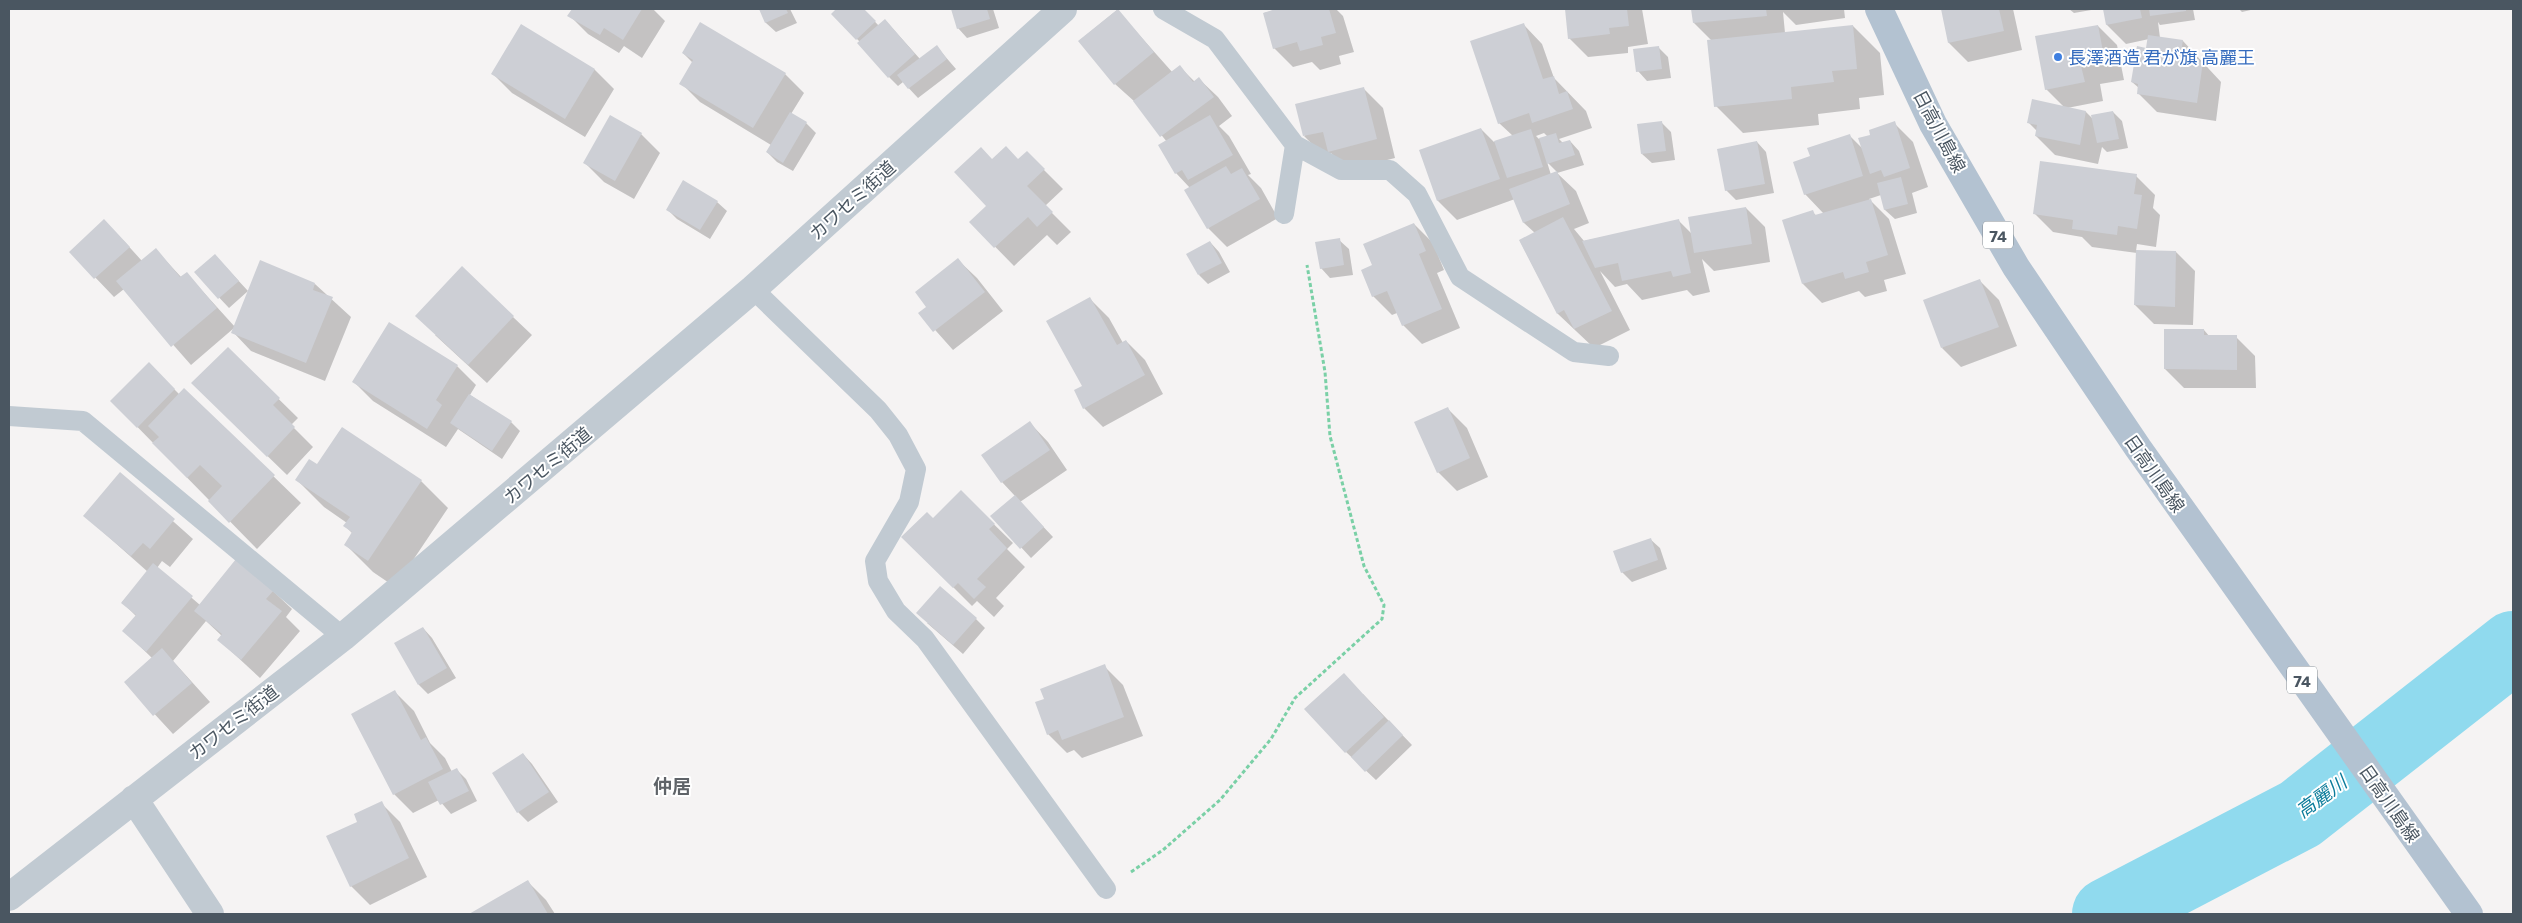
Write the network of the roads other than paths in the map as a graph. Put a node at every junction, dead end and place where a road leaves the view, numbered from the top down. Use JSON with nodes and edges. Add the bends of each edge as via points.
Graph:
{"nodes":[{"id":1,"x":1064,"y":9,"type":"edge"},
{"id":2,"x":1163,"y":9,"type":"edge"},
{"id":3,"x":1879,"y":9,"type":"edge"},
{"id":4,"x":1295,"y":144,"type":"junction"},
{"id":5,"x":1284,"y":214,"type":"dead end"},
{"id":6,"x":753,"y":290,"type":"junction"},
{"id":7,"x":1609,"y":356,"type":"dead end"},
{"id":8,"x":9,"y":416,"type":"edge"},
{"id":9,"x":343,"y":637,"type":"junction"},
{"id":10,"x":134,"y":798,"type":"junction"},
{"id":11,"x":1106,"y":889,"type":"road end"},
{"id":12,"x":9,"y":897,"type":"edge"},
{"id":13,"x":2467,"y":913,"type":"edge"},
{"id":14,"x":210,"y":914,"type":"edge"}],
"edges":[{"from":1,"to":6,"type":"street","name":"カワセミ街道"},
{"from":2,"to":4,"type":"lane","via":[[1215,39]]},
{"from":3,"to":13,"type":"main road","name":"日高川島線","number":"74","via":[[1934,124],[2016,267],[2138,448]]},
{"from":4,"to":5,"type":"lane"},
{"from":4,"to":7,"type":"lane","via":[[1341,170],[1390,170],[1417,194],[1460,277],[1574,352]]},
{"from":6,"to":9,"type":"street","name":"カワセミ街道"},
{"from":6,"to":11,"type":"lane","via":[[878,410],[898,435],[916,469],[909,502],[875,561],[878,581],[896,611],[926,639]]},
{"from":8,"to":9,"type":"lane","via":[[83,422]]},
{"from":9,"to":10,"type":"street","name":"カワセミ街道"},
{"from":10,"to":12,"type":"street","name":"カワセミ街道"},
{"from":10,"to":14,"type":"street"}]}
